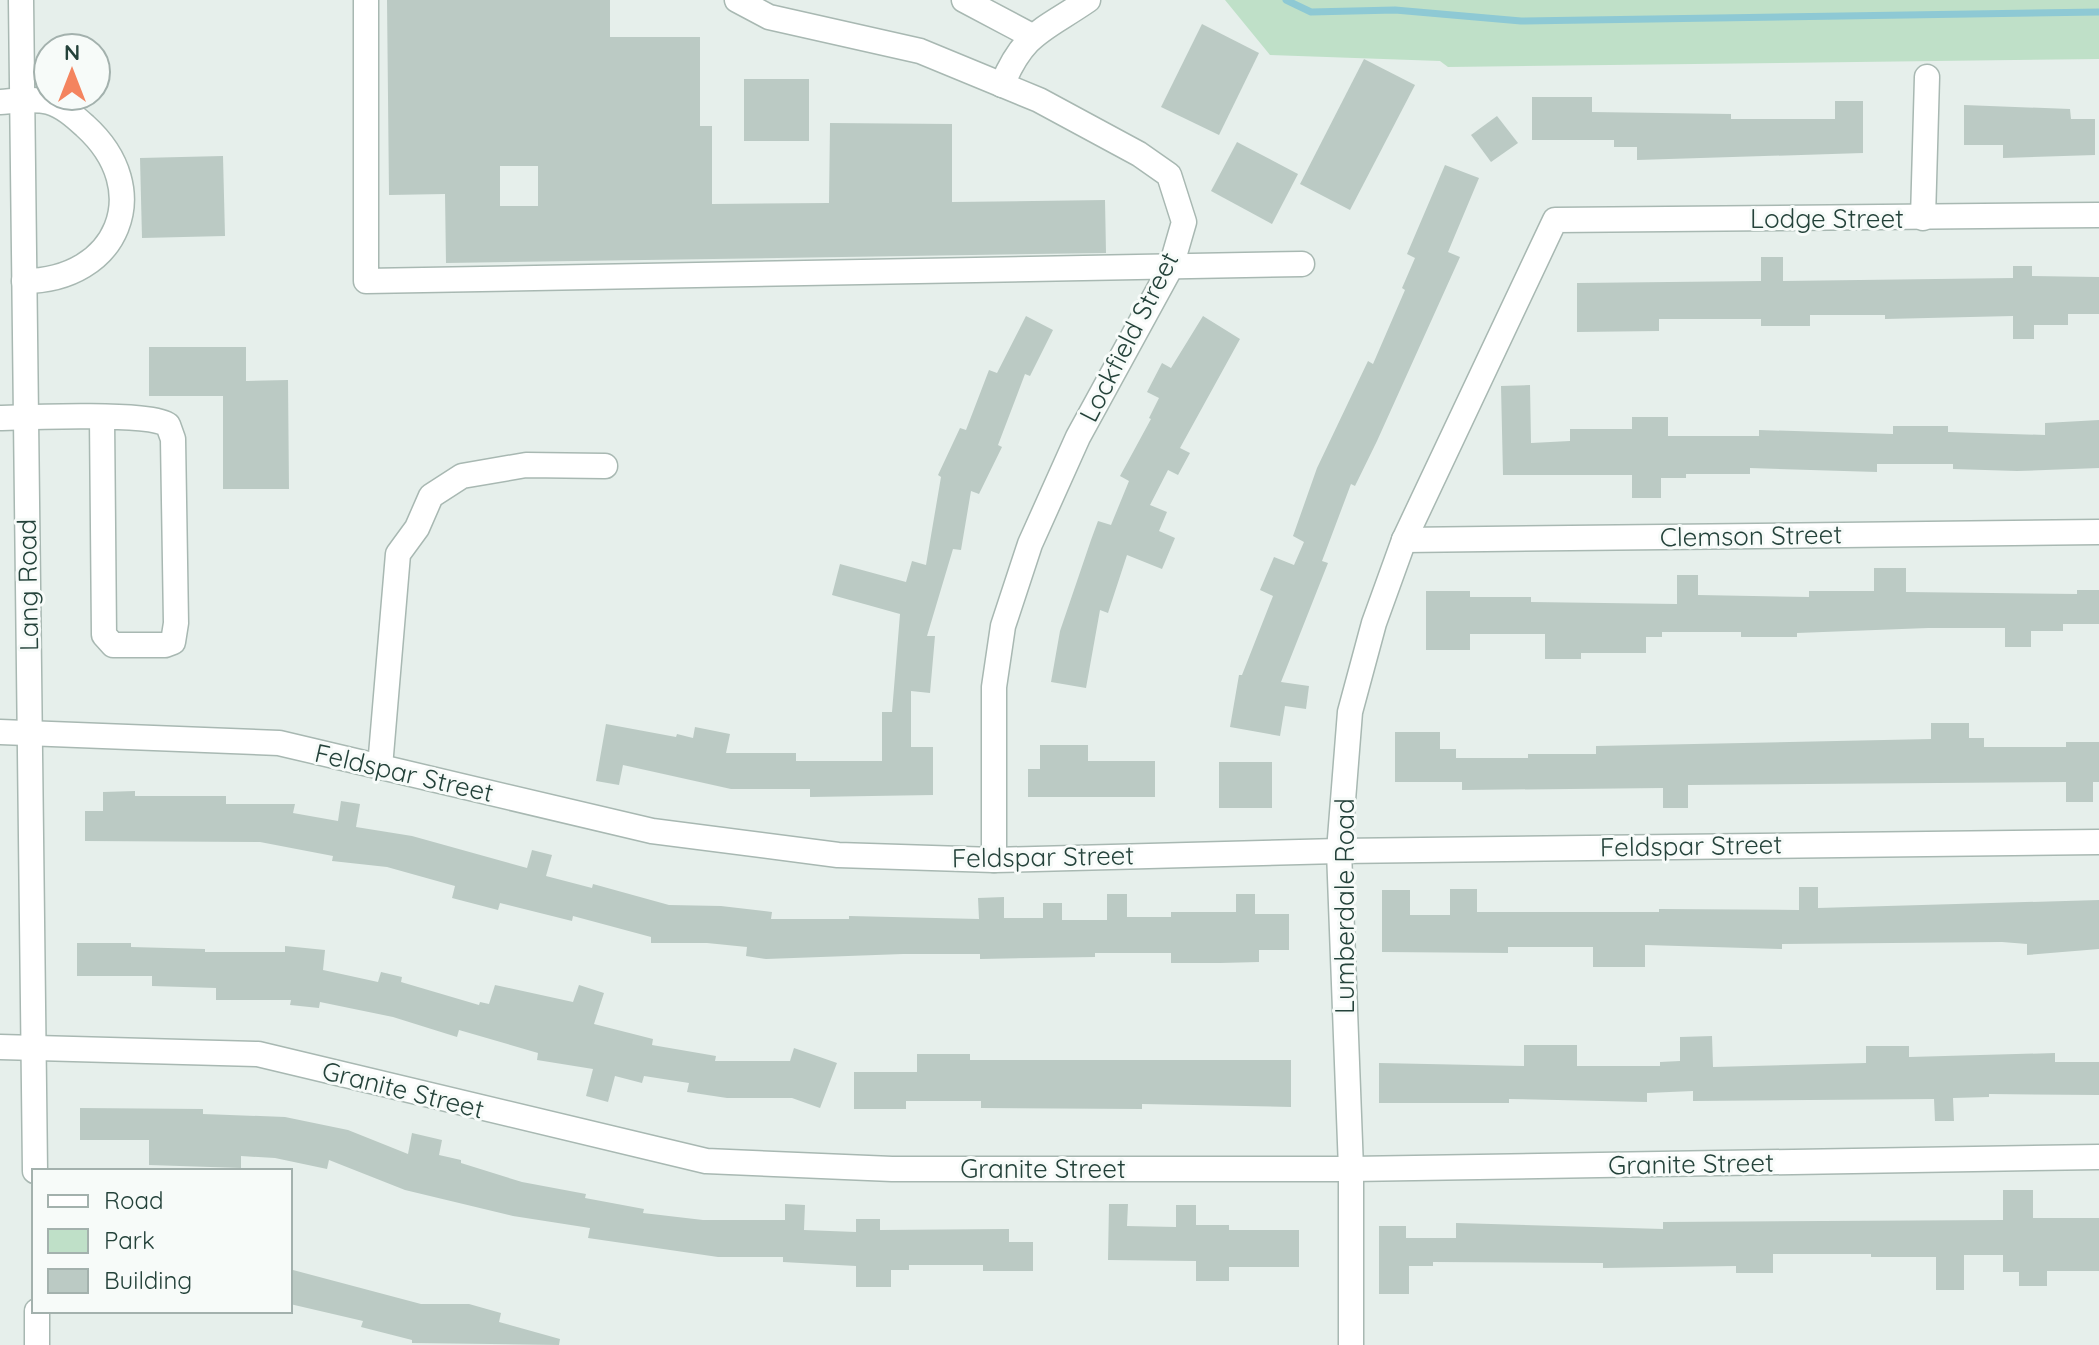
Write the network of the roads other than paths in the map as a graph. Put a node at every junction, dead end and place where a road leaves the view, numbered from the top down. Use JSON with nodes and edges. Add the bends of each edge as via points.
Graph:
{"nodes":[{"id":1,"x":21,"y":0,"type":"edge"},
{"id":2,"x":366,"y":0,"type":"edge"},
{"id":3,"x":737,"y":0,"type":"edge"},
{"id":4,"x":964,"y":0,"type":"edge"},
{"id":5,"x":1088,"y":0,"type":"edge"},
{"id":6,"x":1032,"y":36,"type":"junction"},
{"id":7,"x":1927,"y":77,"type":"dead end"},
{"id":8,"x":1002,"y":85,"type":"junction"},
{"id":9,"x":11,"y":102,"type":"edge"},
{"id":10,"x":2099,"y":215,"type":"edge"},
{"id":11,"x":1923,"y":218,"type":"junction"},
{"id":12,"x":1555,"y":220,"type":"joint"},
{"id":13,"x":1302,"y":264,"type":"dead end"},
{"id":14,"x":1171,"y":267,"type":"junction"},
{"id":15,"x":24,"y":281,"type":"junction"},
{"id":16,"x":26,"y":417,"type":"junction"},
{"id":17,"x":0,"y":418,"type":"edge"},
{"id":18,"x":102,"y":418,"type":"junction"},
{"id":19,"x":605,"y":466,"type":"dead end"},
{"id":20,"x":2099,"y":532,"type":"edge"},
{"id":21,"x":1404,"y":540,"type":"junction"},
{"id":22,"x":30,"y":731,"type":"junction"},
{"id":23,"x":0,"y":732,"type":"edge"},
{"id":24,"x":380,"y":767,"type":"junction"},
{"id":25,"x":2099,"y":842,"type":"edge"},
{"id":26,"x":1339,"y":851,"type":"junction"},
{"id":27,"x":994,"y":860,"type":"junction"},
{"id":28,"x":0,"y":1047,"type":"edge"},
{"id":29,"x":34,"y":1047,"type":"junction"},
{"id":30,"x":2099,"y":1157,"type":"edge"},
{"id":31,"x":35,"y":1169,"type":"edge"},
{"id":32,"x":1351,"y":1169,"type":"junction"},
{"id":33,"x":37,"y":1313,"type":"edge"},
{"id":34,"x":37,"y":1345,"type":"edge"},
{"id":35,"x":1351,"y":1345,"type":"edge"}],
"edges":[{"from":1,"to":9,"type":"street","name":"Lang Road"},
{"from":2,"to":14,"type":"street","via":[[366,281]]},
{"from":3,"to":8,"type":"street","name":"Lockfield Street","via":[[769,17],[920,51]]},
{"from":4,"to":6,"type":"street"},
{"from":5,"to":6,"type":"street"},
{"from":6,"to":8,"type":"street","via":[[1016,52]]},
{"from":7,"to":11,"type":"street"},
{"from":8,"to":14,"type":"street","name":"Lockfield Street","via":[[1086,124],[1169,175],[1184,222]]},
{"from":9,"to":15,"type":"street","name":"Lang Road"},
{"from":9,"to":15,"type":"street","via":[[49,102],[94,134],[110,157],[124,211],[110,241],[88,265],[46,281]]},
{"from":10,"to":11,"type":"street","name":"Lodge Street"},
{"from":11,"to":12,"type":"street","name":"Lodge Street"},
{"from":12,"to":21,"type":"street","name":"Lumberdale Road"},
{"from":13,"to":14,"type":"street"},
{"from":14,"to":27,"type":"street","name":"Lockfield Street","via":[[1078,437],[1030,544],[1003,626],[994,687]]},
{"from":15,"to":16,"type":"street","name":"Lang Road"},
{"from":16,"to":17,"type":"street"},
{"from":16,"to":18,"type":"street"},
{"from":16,"to":22,"type":"street","name":"Lang Road"},
{"from":18,"to":18,"type":"street","via":[[157,419],[172,431],[176,634],[165,645],[113,645],[104,635]]},
{"from":19,"to":24,"type":"street","via":[[526,465],[462,476],[431,496],[398,554]]},
{"from":20,"to":21,"type":"street","name":"Clemson Street"},
{"from":21,"to":26,"type":"street","name":"Lumberdale Road","via":[[1350,712]]},
{"from":22,"to":23,"type":"street","name":"Feldspar Street"},
{"from":22,"to":24,"type":"street","name":"Feldspar Street","via":[[279,743]]},
{"from":22,"to":29,"type":"street","name":"Lang Road"},
{"from":24,"to":27,"type":"street","name":"Feldspar Street","via":[[652,831],[838,855]]},
{"from":25,"to":26,"type":"street","name":"Feldspar Street"},
{"from":26,"to":27,"type":"street","name":"Feldspar Street"},
{"from":26,"to":32,"type":"street","name":"Lumberdale Road"},
{"from":28,"to":29,"type":"street","name":"Granite Street"},
{"from":29,"to":31,"type":"street","name":"Lang Road"},
{"from":29,"to":32,"type":"street","name":"Granite Street","via":[[258,1054],[706,1161],[892,1169]]},
{"from":30,"to":32,"type":"street","name":"Granite Street"},
{"from":32,"to":35,"type":"street","name":"Lumberdale Road"},
{"from":33,"to":34,"type":"street"}]}
